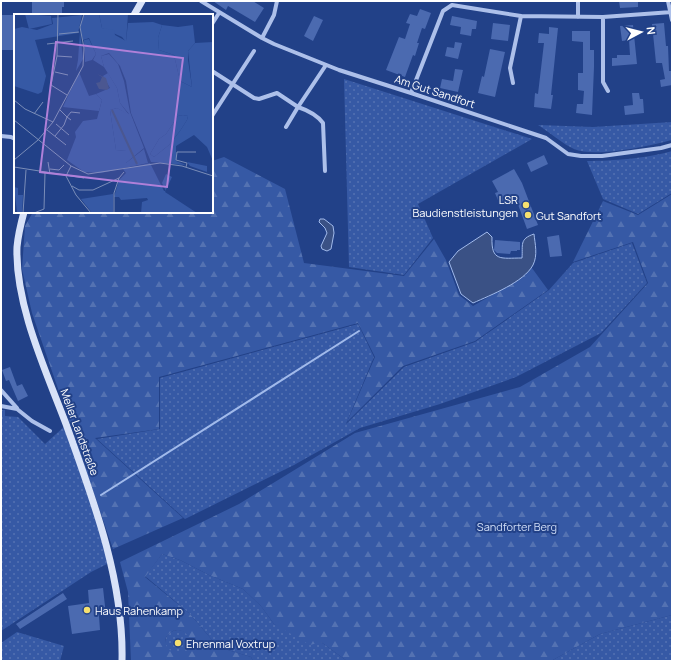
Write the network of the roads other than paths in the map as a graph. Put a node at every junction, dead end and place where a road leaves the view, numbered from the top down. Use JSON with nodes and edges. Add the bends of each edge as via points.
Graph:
{"nodes":[{"id":1,"x":142,"y":1,"type":"edge"},
{"id":2,"x":201,"y":1,"type":"edge"},
{"id":3,"x":277,"y":1,"type":"edge"},
{"id":4,"x":578,"y":1,"type":"edge"},
{"id":5,"x":668,"y":1,"type":"edge"},
{"id":6,"x":671,"y":12,"type":"edge"},
{"id":7,"x":219,"y":13,"type":"junction"},
{"id":8,"x":135,"y":14,"type":"edge"},
{"id":9,"x":521,"y":16,"type":"junction"},
{"id":10,"x":578,"y":17,"type":"junction"},
{"id":11,"x":603,"y":17,"type":"junction"},
{"id":12,"x":672,"y":20,"type":"edge"},
{"id":13,"x":213,"y":22,"type":"edge"},
{"id":14,"x":262,"y":38,"type":"junction"},
{"id":15,"x":254,"y":51,"type":"dead end"},
{"id":16,"x":326,"y":65,"type":"junction"},
{"id":17,"x":213,"y":72,"type":"edge"},
{"id":18,"x":514,"y":83,"type":"dead end"},
{"id":19,"x":232,"y":84,"type":"junction"},
{"id":20,"x":608,"y":91,"type":"dead end"},
{"id":21,"x":411,"y":93,"type":"junction"},
{"id":22,"x":298,"y":107,"type":"junction"},
{"id":23,"x":213,"y":114,"type":"edge"},
{"id":24,"x":286,"y":127,"type":"dead end"},
{"id":25,"x":1,"y":136,"type":"edge"},
{"id":26,"x":14,"y":138,"type":"edge"},
{"id":27,"x":672,"y":145,"type":"edge"},
{"id":28,"x":325,"y":171,"type":"dead end"},
{"id":29,"x":24,"y":213,"type":"edge"},
{"id":30,"x":1,"y":390,"type":"edge"},
{"id":31,"x":1,"y":406,"type":"edge"},
{"id":32,"x":17,"y":409,"type":"junction"},
{"id":33,"x":50,"y":431,"type":"dead end"},
{"id":34,"x":122,"y":661,"type":"edge"}],
"edges":[{"from":1,"to":8,"type":"street"},
{"from":2,"to":7,"type":"street","name":"Am Gut Sandfort"},
{"from":3,"to":14,"type":"street","via":[[274,15]]},
{"from":4,"to":10,"type":"street"},
{"from":5,"to":6,"type":"street"},
{"from":6,"to":11,"type":"street"},
{"from":6,"to":12,"type":"street"},
{"from":7,"to":13,"type":"street"},
{"from":7,"to":14,"type":"street","name":"Am Gut Sandfort"},
{"from":9,"to":10,"type":"street"},
{"from":9,"to":18,"type":"street","via":[[510,68]]},
{"from":9,"to":21,"type":"street","via":[[452,5],[442,11]]},
{"from":10,"to":11,"type":"street"},
{"from":11,"to":20,"type":"street","via":[[603,82]]},
{"from":14,"to":16,"type":"street","name":"Am Gut Sandfort"},
{"from":15,"to":19,"type":"street"},
{"from":16,"to":21,"type":"street","name":"Am Gut Sandfort"},
{"from":16,"to":22,"type":"street"},
{"from":17,"to":19,"type":"street"},
{"from":19,"to":22,"type":"street","via":[[258,99],[277,93]]},
{"from":19,"to":23,"type":"street"},
{"from":21,"to":27,"type":"street","name":"Am Gut Sandfort","via":[[546,138],[568,154],[602,156]]},
{"from":22,"to":24,"type":"street"},
{"from":22,"to":28,"type":"street","via":[[323,123]]},
{"from":25,"to":26,"type":"street"},
{"from":29,"to":34,"type":"street","name":"Meller Landstraße","via":[[17,247],[18,274],[26,311],[111,562],[120,613]]},
{"from":30,"to":32,"type":"street"},
{"from":31,"to":32,"type":"street"},
{"from":32,"to":33,"type":"street"}]}
